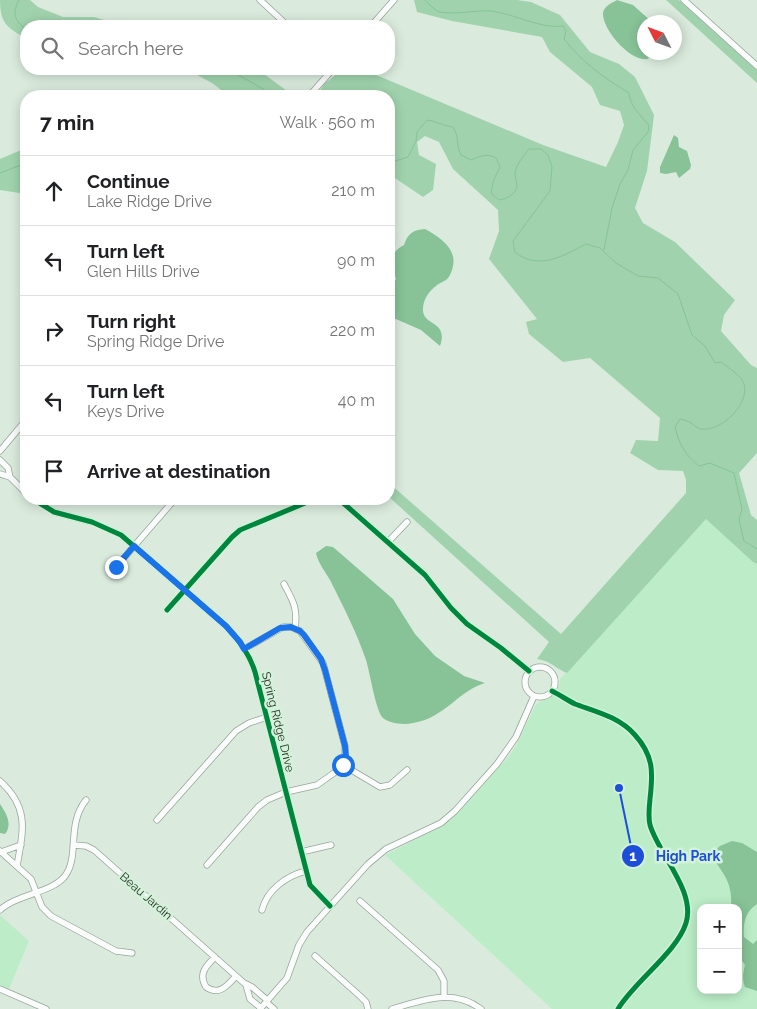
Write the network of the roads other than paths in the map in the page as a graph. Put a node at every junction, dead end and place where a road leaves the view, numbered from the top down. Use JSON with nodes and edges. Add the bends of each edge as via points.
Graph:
{"nodes":[{"id":1,"x":260,"y":0,"type":"edge"},
{"id":2,"x":394,"y":0,"type":"edge"},
{"id":3,"x":684,"y":0,"type":"edge"},
{"id":4,"x":282,"y":20,"type":"edge"},
{"id":5,"x":376,"y":20,"type":"edge"},
{"id":6,"x":757,"y":66,"type":"edge"},
{"id":7,"x":328,"y":75,"type":"edge"},
{"id":8,"x":314,"y":90,"type":"edge"},
{"id":9,"x":20,"y":427,"type":"edge"},
{"id":10,"x":0,"y":450,"type":"edge"},
{"id":11,"x":0,"y":460,"type":"edge"},
{"id":12,"x":0,"y":474,"type":"edge"},
{"id":13,"x":10,"y":477,"type":"junction"},
{"id":14,"x":20,"y":487,"type":"edge"},
{"id":15,"x":42,"y":505,"type":"edge"},
{"id":16,"x":170,"y":505,"type":"edge"},
{"id":17,"x":300,"y":505,"type":"edge"},
{"id":18,"x":346,"y":505,"type":"edge"},
{"id":19,"x":407,"y":522,"type":"dead end"},
{"id":20,"x":388,"y":542,"type":"junction"},
{"id":21,"x":134,"y":546,"type":"junction"},
{"id":22,"x":116,"y":567,"type":"dead end"},
{"id":23,"x":284,"y":584,"type":"dead end"},
{"id":24,"x":185,"y":590,"type":"junction"},
{"id":25,"x":167,"y":610,"type":"dead end"},
{"id":26,"x":294,"y":628,"type":"junction"},
{"id":27,"x":244,"y":649,"type":"junction"},
{"id":28,"x":529,"y":671,"type":"junction"},
{"id":29,"x":552,"y":691,"type":"junction"},
{"id":30,"x":534,"y":696,"type":"junction"},
{"id":31,"x":267,"y":717,"type":"junction"},
{"id":32,"x":343,"y":765,"type":"junction"},
{"id":33,"x":407,"y":770,"type":"dead end"},
{"id":34,"x":0,"y":781,"type":"edge"},
{"id":35,"x":286,"y":792,"type":"junction"},
{"id":36,"x":86,"y":800,"type":"dead end"},
{"id":37,"x":157,"y":820,"type":"dead end"},
{"id":38,"x":21,"y":845,"type":"junction"},
{"id":39,"x":73,"y":845,"type":"junction"},
{"id":40,"x":331,"y":845,"type":"dead end"},
{"id":41,"x":1,"y":852,"type":"edge"},
{"id":42,"x":301,"y":852,"type":"junction"},
{"id":43,"x":208,"y":865,"type":"dead end"},
{"id":44,"x":17,"y":866,"type":"junction"},
{"id":45,"x":306,"y":871,"type":"junction"},
{"id":46,"x":36,"y":892,"type":"junction"},
{"id":47,"x":360,"y":901,"type":"dead end"},
{"id":48,"x":330,"y":906,"type":"junction"},
{"id":49,"x":0,"y":910,"type":"edge"},
{"id":50,"x":262,"y":910,"type":"dead end"},
{"id":51,"x":132,"y":953,"type":"dead end"},
{"id":52,"x":315,"y":956,"type":"dead end"},
{"id":53,"x":215,"y":957,"type":"junction"},
{"id":54,"x":236,"y":976,"type":"junction"},
{"id":55,"x":246,"y":985,"type":"junction"},
{"id":56,"x":0,"y":989,"type":"edge"},
{"id":57,"x":444,"y":996,"type":"junction"},
{"id":58,"x":263,"y":1006,"type":"edge"},
{"id":59,"x":38,"y":1008,"type":"edge"},
{"id":60,"x":46,"y":1009,"type":"edge"},
{"id":61,"x":274,"y":1009,"type":"edge"},
{"id":62,"x":368,"y":1009,"type":"edge"},
{"id":63,"x":392,"y":1009,"type":"edge"},
{"id":64,"x":481,"y":1009,"type":"edge"},
{"id":65,"x":618,"y":1009,"type":"edge"}],
"edges":[{"from":1,"to":4,"type":"street"},
{"from":2,"to":5,"type":"street"},
{"from":3,"to":6,"type":"street"},
{"from":7,"to":8,"type":"street"},
{"from":9,"to":10,"type":"street"},
{"from":11,"to":13,"type":"street","via":[[8,468]]},
{"from":12,"to":13,"type":"street"},
{"from":13,"to":14,"type":"street"},
{"from":15,"to":21,"type":"street","name":"Spring Ridge Drive","via":[[54,512],[108,528]]},
{"from":16,"to":21,"type":"street"},
{"from":17,"to":24,"type":"street","via":[[239,531]]},
{"from":18,"to":20,"type":"street"},
{"from":19,"to":20,"type":"street"},
{"from":20,"to":28,"type":"street","via":[[426,575],[467,624]]},
{"from":21,"to":22,"type":"street"},
{"from":21,"to":24,"type":"street","name":"Spring Ridge Drive"},
{"from":23,"to":26,"type":"street","via":[[296,607]]},
{"from":24,"to":25,"type":"street"},
{"from":24,"to":27,"type":"street","name":"Spring Ridge Drive","via":[[226,626]]},
{"from":26,"to":27,"type":"street","via":[[280,628]]},
{"from":26,"to":32,"type":"street","via":[[304,635],[322,662],[345,746]]},
{"from":27,"to":31,"type":"street","name":"Spring Ridge Drive","via":[[252,662]]},
{"from":28,"to":29,"type":"street","via":[[542,666],[553,672],[556,683]]},
{"from":28,"to":30,"type":"street","via":[[525,685]]},
{"from":29,"to":30,"type":"street","via":[[545,697]]},
{"from":29,"to":65,"type":"street","via":[[614,718],[642,744],[653,772],[650,824],[687,904],[687,922],[678,938]]},
{"from":30,"to":48,"type":"street","via":[[504,756],[455,811],[442,823],[379,853]]},
{"from":31,"to":35,"type":"street","name":"Spring Ridge Drive"},
{"from":31,"to":37,"type":"street","via":[[236,731]]},
{"from":32,"to":33,"type":"street","via":[[380,787],[390,785]]},
{"from":32,"to":35,"type":"street","via":[[316,785]]},
{"from":34,"to":38,"type":"street","via":[[19,807],[24,825]]},
{"from":35,"to":42,"type":"street","name":"Spring Ridge Drive"},
{"from":35,"to":43,"type":"street","via":[[258,807]]},
{"from":36,"to":39,"type":"street","via":[[78,812]]},
{"from":38,"to":41,"type":"street"},
{"from":38,"to":44,"type":"street"},
{"from":39,"to":46,"type":"street","via":[[66,874],[58,882]]},
{"from":39,"to":53,"type":"street","name":"Beau Jardin","via":[[94,850]]},
{"from":40,"to":42,"type":"street"},
{"from":41,"to":44,"type":"street"},
{"from":42,"to":45,"type":"street","name":"Spring Ridge Drive"},
{"from":44,"to":46,"type":"street","via":[[31,880]]},
{"from":45,"to":48,"type":"street","name":"Spring Ridge Drive","via":[[310,885]]},
{"from":45,"to":50,"type":"street","via":[[281,882],[265,900]]},
{"from":46,"to":49,"type":"street","via":[[6,904]]},
{"from":46,"to":51,"type":"street","via":[[42,907],[51,916],[116,952]]},
{"from":47,"to":57,"type":"street","via":[[438,970],[444,981]]},
{"from":48,"to":58,"type":"street","via":[[303,939],[287,978]]},
{"from":52,"to":62,"type":"street","via":[[366,1002]]},
{"from":53,"to":54,"type":"street","name":"Beau Jardin"},
{"from":53,"to":54,"type":"street","via":[[203,971],[206,987],[219,991]]},
{"from":54,"to":55,"type":"street","name":"Beau Jardin"},
{"from":55,"to":58,"type":"street","name":"Beau Jardin","via":[[252,987]]},
{"from":55,"to":58,"type":"street","name":"Beau Jardin","via":[[250,999]]},
{"from":56,"to":59,"type":"street"},
{"from":57,"to":63,"type":"street"},
{"from":57,"to":64,"type":"street","via":[[464,999]]},
{"from":58,"to":61,"type":"street","name":"Beau Jardin"},
{"from":59,"to":60,"type":"street"}]}
